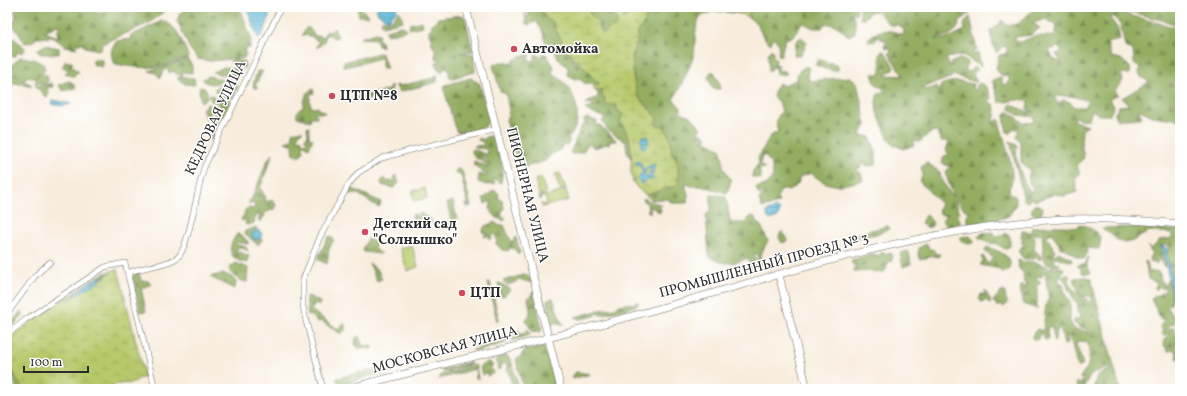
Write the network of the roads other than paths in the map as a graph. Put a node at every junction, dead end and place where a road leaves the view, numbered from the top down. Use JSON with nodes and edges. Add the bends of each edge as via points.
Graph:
{"nodes":[{"id":1,"x":281,"y":7,"type":"edge"},
{"id":2,"x":466,"y":7,"type":"edge"},
{"id":3,"x":498,"y":129,"type":"junction"},
{"id":4,"x":1180,"y":224,"type":"edge"},
{"id":5,"x":50,"y":262,"type":"dead end"},
{"id":6,"x":780,"y":275,"type":"junction"},
{"id":7,"x":128,"y":277,"type":"junction"},
{"id":8,"x":7,"y":314,"type":"edge"},
{"id":9,"x":7,"y":335,"type":"edge"},
{"id":10,"x":549,"y":337,"type":"junction"},
{"id":11,"x":155,"y":389,"type":"edge"},
{"id":12,"x":323,"y":389,"type":"edge"},
{"id":13,"x":347,"y":389,"type":"edge"},
{"id":14,"x":561,"y":389,"type":"edge"},
{"id":15,"x":807,"y":389,"type":"edge"}],
"edges":[{"from":1,"to":7,"type":"street","name":"КЕДРОВАЯ УЛИЦА","via":[[205,165],[180,254],[172,260],[130,272]]},
{"from":2,"to":3,"type":"street","name":"ПИОНЕРНАЯ УЛИЦА"},
{"from":3,"to":10,"type":"street","name":"ПИОНЕРНАЯ УЛИЦА"},
{"from":3,"to":12,"type":"street","via":[[382,158],[358,173],[349,184],[318,242],[303,279],[303,306]]},
{"from":4,"to":6,"type":"street","name":"ПРОМЫШЛЕННЫЙ ПРОЕЗД № 3","via":[[1063,219],[970,230],[830,260]]},
{"from":5,"to":8,"type":"street","via":[[35,276]]},
{"from":6,"to":10,"type":"street","name":"ПРОМЫШЛЕННЫЙ ПРОЕЗД № 3"},
{"from":6,"to":15,"type":"street"},
{"from":7,"to":9,"type":"street","via":[[125,263],[105,267],[25,320]]},
{"from":7,"to":11,"type":"street"},
{"from":10,"to":13,"type":"street","name":"МОСКОВСКАЯ УЛИЦА"},
{"from":10,"to":14,"type":"street","name":"ПИОНЕРНАЯ УЛИЦА"}]}
